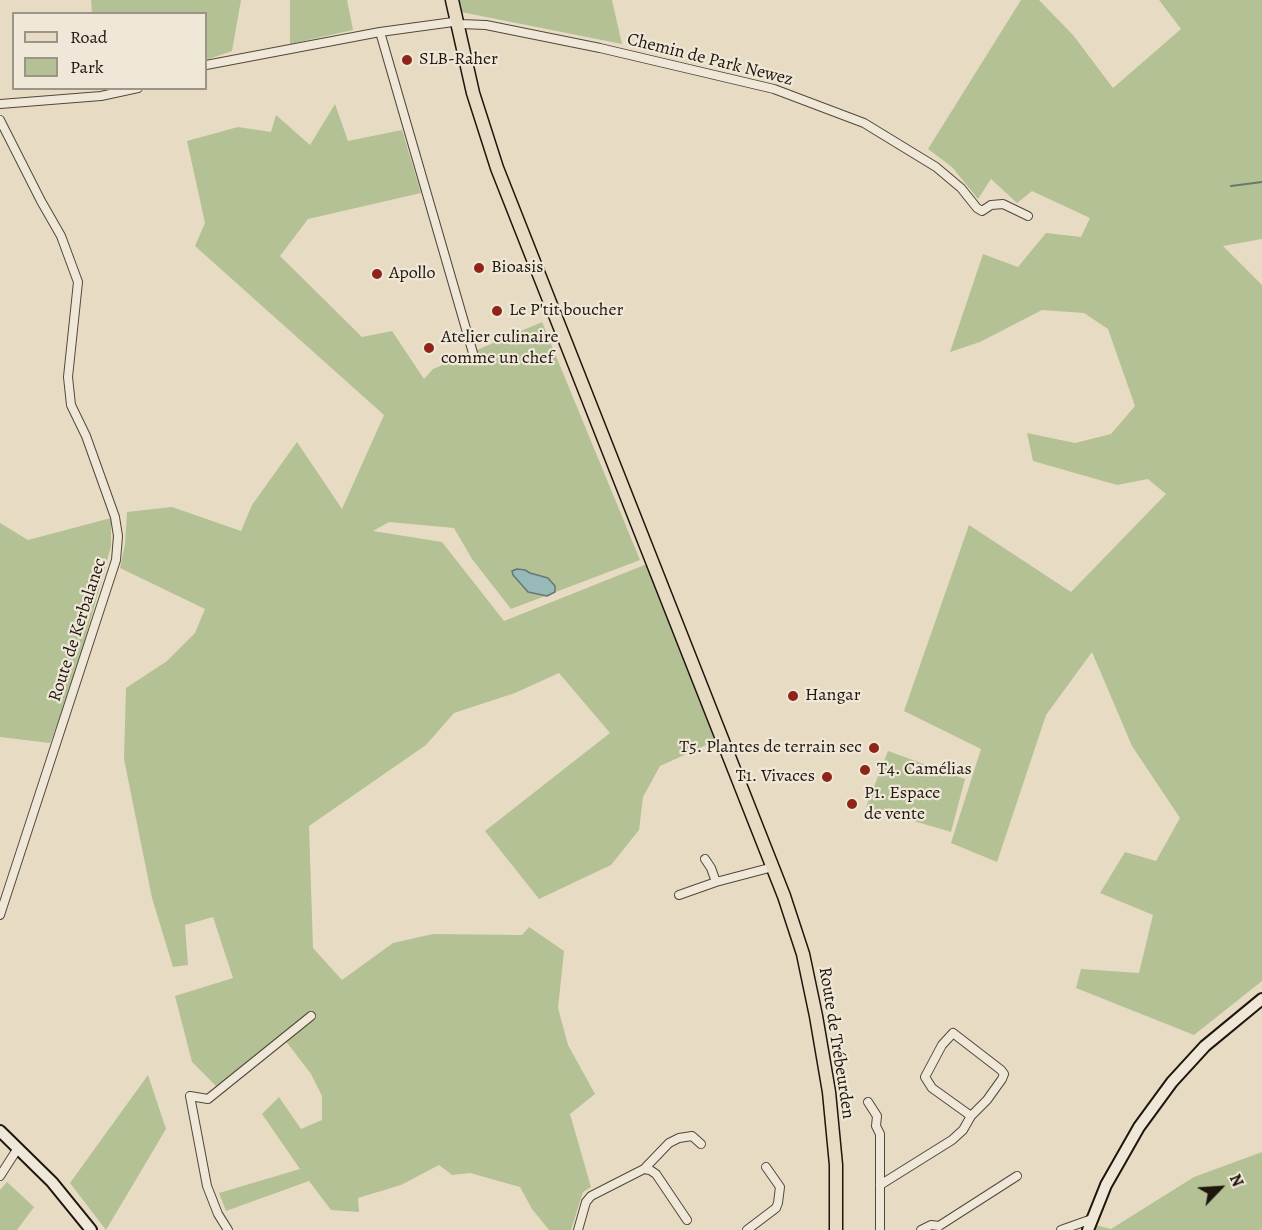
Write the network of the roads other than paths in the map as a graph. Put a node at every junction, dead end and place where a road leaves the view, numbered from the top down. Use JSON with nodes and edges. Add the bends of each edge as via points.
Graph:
{"nodes":[{"id":1,"x":452,"y":0,"type":"edge"},
{"id":2,"x":456,"y":23,"type":"junction"},
{"id":3,"x":380,"y":32,"type":"junction"},
{"id":4,"x":207,"y":65,"type":"edge"},
{"id":5,"x":129,"y":90,"type":"edge"},
{"id":6,"x":0,"y":104,"type":"edge"},
{"id":7,"x":0,"y":120,"type":"edge"},
{"id":8,"x":1028,"y":216,"type":"dead end"},
{"id":9,"x":473,"y":353,"type":"dead end"},
{"id":10,"x":705,"y":859,"type":"dead end"},
{"id":11,"x":773,"y":867,"type":"junction"},
{"id":12,"x":716,"y":882,"type":"junction"},
{"id":13,"x":679,"y":895,"type":"dead end"},
{"id":14,"x":0,"y":915,"type":"edge"},
{"id":15,"x":1262,"y":999,"type":"edge"},
{"id":16,"x":311,"y":1016,"type":"dead end"},
{"id":17,"x":868,"y":1102,"type":"dead end"},
{"id":18,"x":971,"y":1116,"type":"junction"},
{"id":19,"x":0,"y":1131,"type":"edge"},
{"id":20,"x":701,"y":1144,"type":"dead end"},
{"id":21,"x":18,"y":1148,"type":"junction"},
{"id":22,"x":766,"y":1167,"type":"dead end"},
{"id":23,"x":644,"y":1169,"type":"junction"},
{"id":24,"x":0,"y":1176,"type":"edge"},
{"id":25,"x":1017,"y":1176,"type":"dead end"},
{"id":26,"x":880,"y":1185,"type":"junction"},
{"id":27,"x":687,"y":1220,"type":"dead end"},
{"id":28,"x":1090,"y":1225,"type":"edge"},
{"id":29,"x":940,"y":1228,"type":"edge"},
{"id":30,"x":91,"y":1230,"type":"edge"},
{"id":31,"x":228,"y":1230,"type":"edge"},
{"id":32,"x":578,"y":1230,"type":"edge"},
{"id":33,"x":747,"y":1230,"type":"edge"},
{"id":34,"x":836,"y":1230,"type":"edge"},
{"id":35,"x":880,"y":1230,"type":"edge"},
{"id":36,"x":921,"y":1230,"type":"edge"},
{"id":37,"x":1060,"y":1230,"type":"edge"}],
"edges":[{"from":1,"to":2,"type":"main road","name":"Route de Trébeurden"},
{"from":2,"to":3,"type":"street"},
{"from":2,"to":8,"type":"street","name":"Chemin de Park Newez","via":[[486,25],[600,48],[774,89],[864,123],[936,166],[982,211],[1003,204]]},
{"from":2,"to":11,"type":"main road","name":"Route de Trébeurden","via":[[497,168]]},
{"from":3,"to":4,"type":"street"},
{"from":3,"to":9,"type":"street"},
{"from":5,"to":6,"type":"street"},
{"from":7,"to":14,"type":"street","name":"Route de Kerbalanec","via":[[61,236],[78,282],[68,377],[71,405],[90,447],[118,536],[117,560]]},
{"from":10,"to":12,"type":"street"},
{"from":11,"to":12,"type":"street"},
{"from":11,"to":34,"type":"main road","name":"Route de Trébeurden","via":[[803,954],[816,1016],[836,1166]]},
{"from":12,"to":13,"type":"street"},
{"from":15,"to":28,"type":"main road","via":[[1205,1046],[1172,1082],[1139,1127],[1106,1185]]},
{"from":16,"to":31,"type":"street","via":[[208,1099],[190,1096],[207,1186]]},
{"from":17,"to":26,"type":"street","via":[[877,1116],[880,1134]]},
{"from":18,"to":18,"type":"street","via":[[1004,1074],[953,1033],[925,1077],[933,1088]]},
{"from":18,"to":26,"type":"street","via":[[952,1140]]},
{"from":19,"to":21,"type":"main road"},
{"from":20,"to":23,"type":"street","via":[[692,1136],[679,1138]]},
{"from":21,"to":24,"type":"street"},
{"from":21,"to":30,"type":"main road"},
{"from":22,"to":33,"type":"street","via":[[780,1187],[778,1203]]},
{"from":23,"to":27,"type":"street","via":[[656,1174]]},
{"from":23,"to":32,"type":"street","via":[[591,1196]]},
{"from":25,"to":29,"type":"street"},
{"from":26,"to":35,"type":"street"},
{"from":28,"to":37,"type":"street"},
{"from":29,"to":36,"type":"street","via":[[932,1225]]}]}
